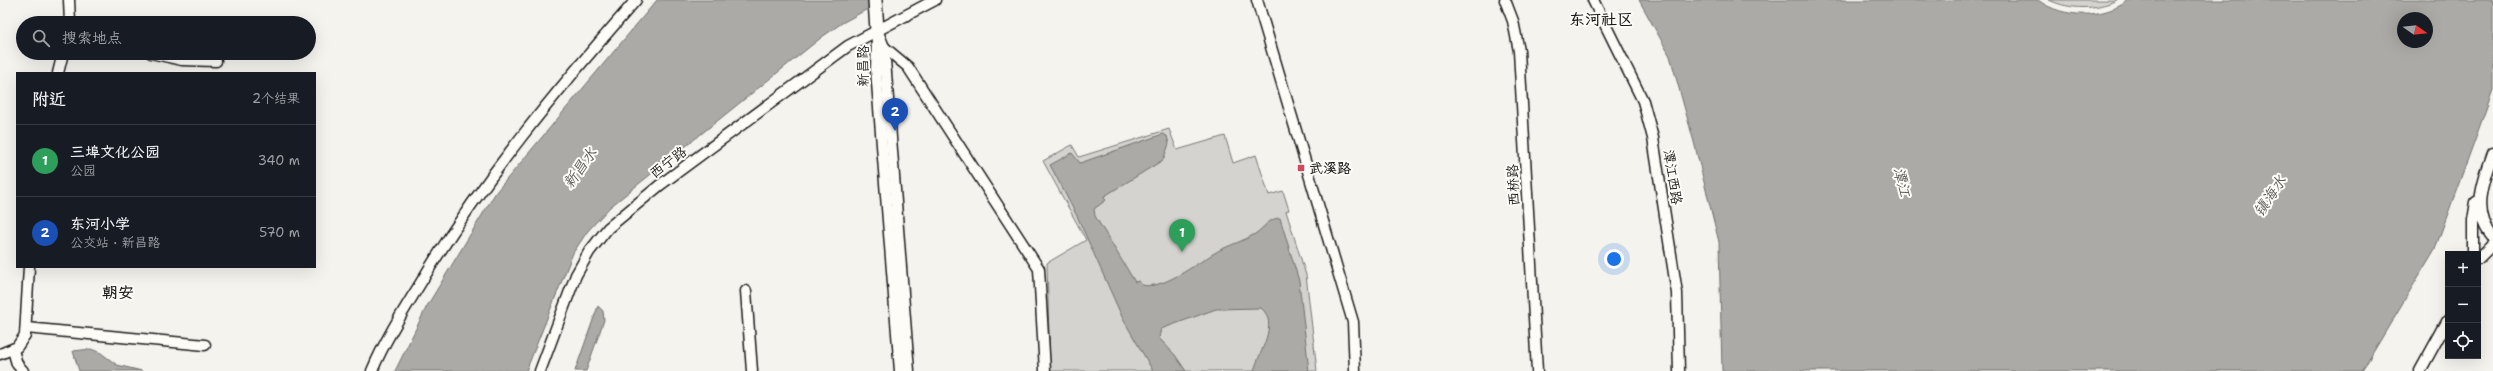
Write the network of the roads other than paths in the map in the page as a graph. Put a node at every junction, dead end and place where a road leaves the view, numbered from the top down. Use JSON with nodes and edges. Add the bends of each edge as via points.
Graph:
{"nodes":[{"id":1,"x":69,"y":0,"type":"edge"},
{"id":2,"x":636,"y":0,"type":"edge"},
{"id":3,"x":875,"y":0,"type":"edge"},
{"id":4,"x":935,"y":0,"type":"edge"},
{"id":5,"x":1257,"y":0,"type":"edge"},
{"id":6,"x":1505,"y":0,"type":"edge"},
{"id":7,"x":1593,"y":0,"type":"edge"},
{"id":8,"x":70,"y":16,"type":"edge"},
{"id":9,"x":877,"y":30,"type":"junction"},
{"id":10,"x":884,"y":47,"type":"junction"},
{"id":11,"x":61,"y":60,"type":"edge"},
{"id":12,"x":182,"y":60,"type":"edge"},
{"id":13,"x":216,"y":61,"type":"dead end"},
{"id":14,"x":58,"y":72,"type":"edge"},
{"id":15,"x":2493,"y":153,"type":"edge"},
{"id":16,"x":2481,"y":187,"type":"junction"},
{"id":17,"x":2493,"y":238,"type":"edge"},
{"id":18,"x":2493,"y":244,"type":"edge"},
{"id":19,"x":2473,"y":251,"type":"edge"},
{"id":20,"x":2481,"y":257,"type":"edge"},
{"id":21,"x":29,"y":268,"type":"edge"},
{"id":22,"x":746,"y":291,"type":"dead end"},
{"id":23,"x":2446,"y":323,"type":"edge"},
{"id":24,"x":26,"y":328,"type":"junction"},
{"id":25,"x":205,"y":345,"type":"dead end"},
{"id":26,"x":13,"y":350,"type":"junction"},
{"id":27,"x":0,"y":354,"type":"edge"},
{"id":28,"x":23,"y":371,"type":"edge"},
{"id":29,"x":372,"y":371,"type":"edge"},
{"id":30,"x":540,"y":371,"type":"edge"},
{"id":31,"x":752,"y":371,"type":"edge"},
{"id":32,"x":900,"y":371,"type":"edge"},
{"id":33,"x":909,"y":371,"type":"edge"},
{"id":34,"x":1045,"y":371,"type":"edge"},
{"id":35,"x":1356,"y":371,"type":"edge"},
{"id":36,"x":1537,"y":371,"type":"edge"},
{"id":37,"x":1678,"y":371,"type":"edge"},
{"id":38,"x":2420,"y":371,"type":"edge"}],
"edges":[{"from":1,"to":8,"type":"street"},
{"from":2,"to":29,"type":"street","via":[[526,130],[483,186],[414,294]]},
{"from":3,"to":9,"type":"main road"},
{"from":4,"to":9,"type":"street"},
{"from":5,"to":35,"type":"street","via":[[1353,322]]},
{"from":6,"to":36,"type":"street","name":"西桥路","via":[[1513,20],[1519,51]]},
{"from":7,"to":37,"type":"street","name":"潭江西路","via":[[1643,102],[1653,138],[1677,293]]},
{"from":9,"to":10,"type":"street","name":"新昌路"},
{"from":9,"to":30,"type":"street","name":"西宁路","via":[[848,46],[660,185],[608,228],[576,275]]},
{"from":9,"to":32,"type":"street","name":"新昌路","via":[[876,70]]},
{"from":10,"to":33,"type":"street","name":"新昌路"},
{"from":10,"to":34,"type":"street","via":[[908,67],[1039,269]]},
{"from":11,"to":14,"type":"street"},
{"from":12,"to":13,"type":"street"},
{"from":15,"to":16,"type":"street"},
{"from":16,"to":17,"type":"street","via":[[2481,219]]},
{"from":16,"to":19,"type":"street","via":[[2473,220]]},
{"from":18,"to":20,"type":"street"},
{"from":21,"to":24,"type":"street"},
{"from":22,"to":31,"type":"street"},
{"from":23,"to":38,"type":"street"},
{"from":24,"to":25,"type":"street"},
{"from":24,"to":26,"type":"street","via":[[21,341]]},
{"from":26,"to":27,"type":"street"},
{"from":26,"to":28,"type":"street","via":[[17,364]]}]}
